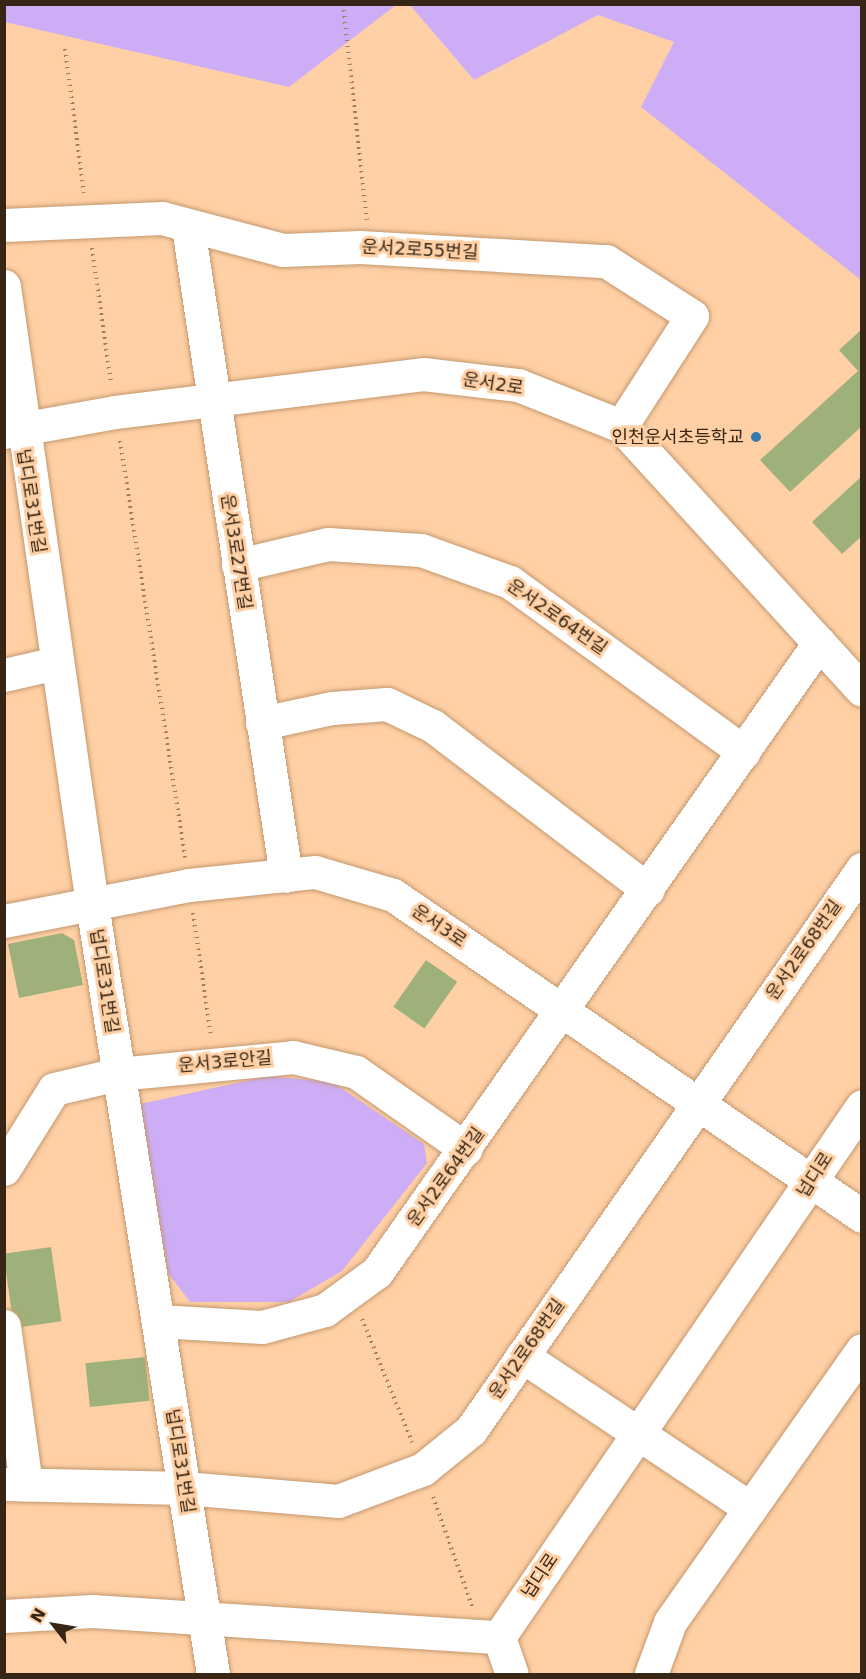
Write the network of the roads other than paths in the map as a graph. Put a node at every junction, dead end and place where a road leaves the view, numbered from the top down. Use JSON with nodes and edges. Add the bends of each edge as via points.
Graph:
{"nodes":[{"id":1,"x":4,"y":225,"type":"edge"},
{"id":2,"x":188,"y":227,"type":"junction"},
{"id":3,"x":4,"y":286,"type":"edge"},
{"id":4,"x":213,"y":402,"type":"junction"},
{"id":5,"x":621,"y":426,"type":"junction"},
{"id":6,"x":13,"y":430,"type":"edge"},
{"id":7,"x":238,"y":565,"type":"junction"},
{"id":8,"x":819,"y":643,"type":"junction"},
{"id":9,"x":56,"y":663,"type":"junction"},
{"id":10,"x":4,"y":675,"type":"edge"},
{"id":11,"x":861,"y":690,"type":"edge"},
{"id":12,"x":262,"y":723,"type":"junction"},
{"id":13,"x":744,"y":752,"type":"junction"},
{"id":14,"x":861,"y":869,"type":"edge"},
{"id":15,"x":286,"y":876,"type":"junction"},
{"id":16,"x":648,"y":890,"type":"junction"},
{"id":17,"x":92,"y":904,"type":"junction"},
{"id":18,"x":4,"y":921,"type":"edge"},
{"id":19,"x":563,"y":1011,"type":"junction"},
{"id":20,"x":118,"y":1074,"type":"junction"},
{"id":21,"x":698,"y":1104,"type":"junction"},
{"id":22,"x":861,"y":1106,"type":"edge"},
{"id":23,"x":466,"y":1149,"type":"junction"},
{"id":24,"x":4,"y":1169,"type":"edge"},
{"id":25,"x":812,"y":1182,"type":"junction"},
{"id":26,"x":861,"y":1216,"type":"edge"},
{"id":27,"x":158,"y":1321,"type":"junction"},
{"id":28,"x":4,"y":1326,"type":"edge"},
{"id":29,"x":861,"y":1350,"type":"edge"},
{"id":30,"x":522,"y":1356,"type":"junction"},
{"id":31,"x":637,"y":1433,"type":"junction"},
{"id":32,"x":15,"y":1484,"type":"edge"},
{"id":33,"x":184,"y":1488,"type":"junction"},
{"id":34,"x":750,"y":1508,"type":"junction"},
{"id":35,"x":4,"y":1616,"type":"edge"},
{"id":36,"x":204,"y":1618,"type":"junction"},
{"id":37,"x":499,"y":1637,"type":"junction"},
{"id":38,"x":213,"y":1674,"type":"edge"},
{"id":39,"x":512,"y":1674,"type":"edge"},
{"id":40,"x":651,"y":1674,"type":"edge"}],
"edges":[{"from":1,"to":2,"type":"street","name":"운서2로55번길","via":[[162,218]]},
{"from":2,"to":4,"type":"street","name":"운서3로27번길"},
{"from":2,"to":5,"type":"street","name":"운서2로55번길","via":[[283,250],[373,247],[606,261],[692,316]]},
{"from":3,"to":6,"type":"street","name":"넙디로31번길"},
{"from":4,"to":5,"type":"street","name":"운서2로","via":[[423,374],[518,385]]},
{"from":4,"to":6,"type":"street","name":"운서2로","via":[[115,412]]},
{"from":4,"to":7,"type":"street","name":"운서3로27번길"},
{"from":5,"to":8,"type":"street","name":"운서2로"},
{"from":6,"to":9,"type":"street","name":"넙디로31번길"},
{"from":7,"to":12,"type":"street","name":"운서3로27번길"},
{"from":7,"to":13,"type":"street","name":"운서2로64번길","via":[[327,544],[421,550],[510,582]]},
{"from":8,"to":11,"type":"street","name":"운서2로"},
{"from":8,"to":13,"type":"street","name":"운서2로64번길"},
{"from":9,"to":10,"type":"street"},
{"from":9,"to":17,"type":"street","name":"넙디로31번길"},
{"from":12,"to":15,"type":"street","name":"운서3로27번길"},
{"from":12,"to":16,"type":"street","via":[[332,708],[387,704],[432,726]]},
{"from":13,"to":16,"type":"street","name":"운서2로64번길"},
{"from":14,"to":21,"type":"street","name":"운서2로68번길"},
{"from":15,"to":17,"type":"street","name":"운서3로","via":[[189,885]]},
{"from":15,"to":19,"type":"street","name":"운서3로","via":[[315,872],[393,895]]},
{"from":16,"to":19,"type":"street","name":"운서2로64번길"},
{"from":17,"to":18,"type":"street","name":"운서3로"},
{"from":17,"to":20,"type":"street","name":"넙디로31번길"},
{"from":19,"to":21,"type":"street","name":"운서3로"},
{"from":19,"to":23,"type":"street","name":"운서2로64번길"},
{"from":20,"to":23,"type":"street","name":"운서3로안길","via":[[214,1061],[293,1057],[356,1072]]},
{"from":20,"to":24,"type":"street","name":"운서3로안길","via":[[54,1089]]},
{"from":20,"to":27,"type":"street","name":"넙디로31번길"},
{"from":21,"to":25,"type":"street","name":"운서3로"},
{"from":21,"to":30,"type":"street","name":"운서2로68번길"},
{"from":22,"to":25,"type":"street","name":"넙디로"},
{"from":23,"to":27,"type":"street","name":"운서2로64번길","via":[[377,1272],[325,1310],[262,1327]]},
{"from":25,"to":26,"type":"street","name":"운서3로"},
{"from":25,"to":31,"type":"street","name":"넙디로"},
{"from":27,"to":33,"type":"street","name":"넙디로31번길"},
{"from":28,"to":32,"type":"street"},
{"from":29,"to":34,"type":"street"},
{"from":30,"to":31,"type":"street"},
{"from":30,"to":33,"type":"street","name":"운서2로68번길","via":[[471,1430],[423,1469],[338,1501]]},
{"from":31,"to":34,"type":"street"},
{"from":31,"to":37,"type":"street","name":"넙디로"},
{"from":32,"to":33,"type":"street","name":"운서2로68번길"},
{"from":33,"to":36,"type":"street","name":"넙디로31번길"},
{"from":34,"to":40,"type":"street","via":[[670,1622]]},
{"from":35,"to":36,"type":"street","via":[[92,1611]]},
{"from":36,"to":37,"type":"street"},
{"from":36,"to":38,"type":"street","name":"넙디로31번길"},
{"from":37,"to":39,"type":"street"}]}
